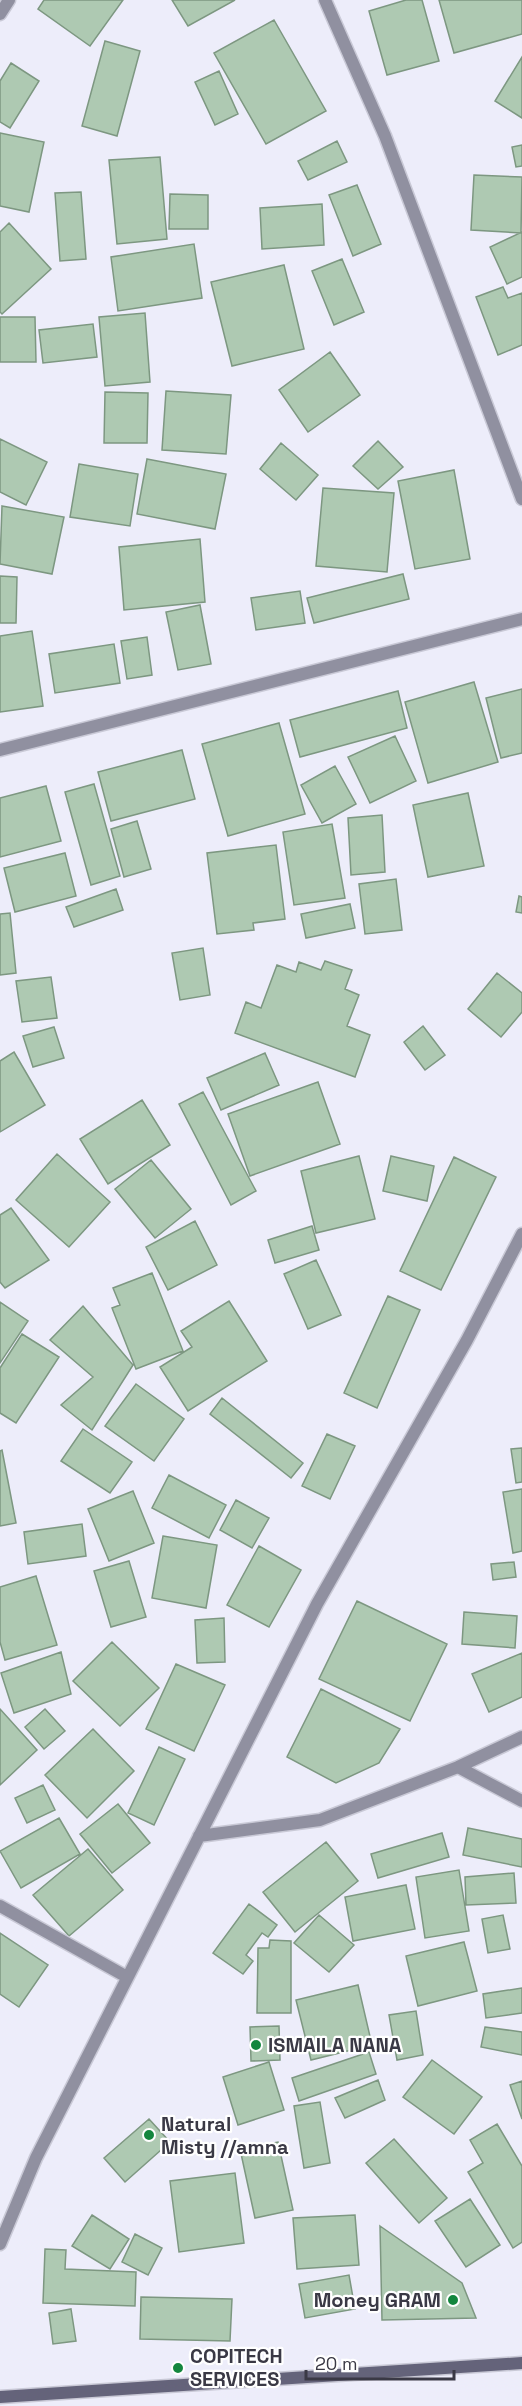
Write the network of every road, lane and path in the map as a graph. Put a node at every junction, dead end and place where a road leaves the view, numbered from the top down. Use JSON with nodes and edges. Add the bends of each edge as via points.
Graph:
{"nodes":[{"id":1,"x":9,"y":0,"type":"edge"},
{"id":2,"x":325,"y":0,"type":"edge"},
{"id":3,"x":0,"y":14,"type":"edge"},
{"id":4,"x":522,"y":499,"type":"edge"},
{"id":5,"x":522,"y":619,"type":"edge"},
{"id":6,"x":0,"y":750,"type":"edge"},
{"id":7,"x":522,"y":1233,"type":"edge"},
{"id":8,"x":522,"y":1737,"type":"edge"},
{"id":9,"x":458,"y":1767,"type":"junction"},
{"id":10,"x":522,"y":1801,"type":"edge"},
{"id":11,"x":199,"y":1836,"type":"junction"},
{"id":12,"x":0,"y":1906,"type":"edge"},
{"id":13,"x":127,"y":1977,"type":"junction"},
{"id":14,"x":0,"y":2244,"type":"edge"},
{"id":15,"x":522,"y":2363,"type":"edge"},
{"id":16,"x":0,"y":2397,"type":"edge"}],
"edges":[{"from":1,"to":3,"type":"street"},
{"from":2,"to":4,"type":"street","via":[[385,136]]},
{"from":5,"to":6,"type":"street"},
{"from":7,"to":11,"type":"street","via":[[467,1340],[317,1604]]},
{"from":8,"to":9,"type":"street"},
{"from":9,"to":10,"type":"street"},
{"from":9,"to":11,"type":"street","via":[[320,1820]]},
{"from":11,"to":13,"type":"street"},
{"from":12,"to":13,"type":"street"},
{"from":13,"to":14,"type":"street","via":[[36,2158]]},
{"from":15,"to":16,"type":"main road"}]}
